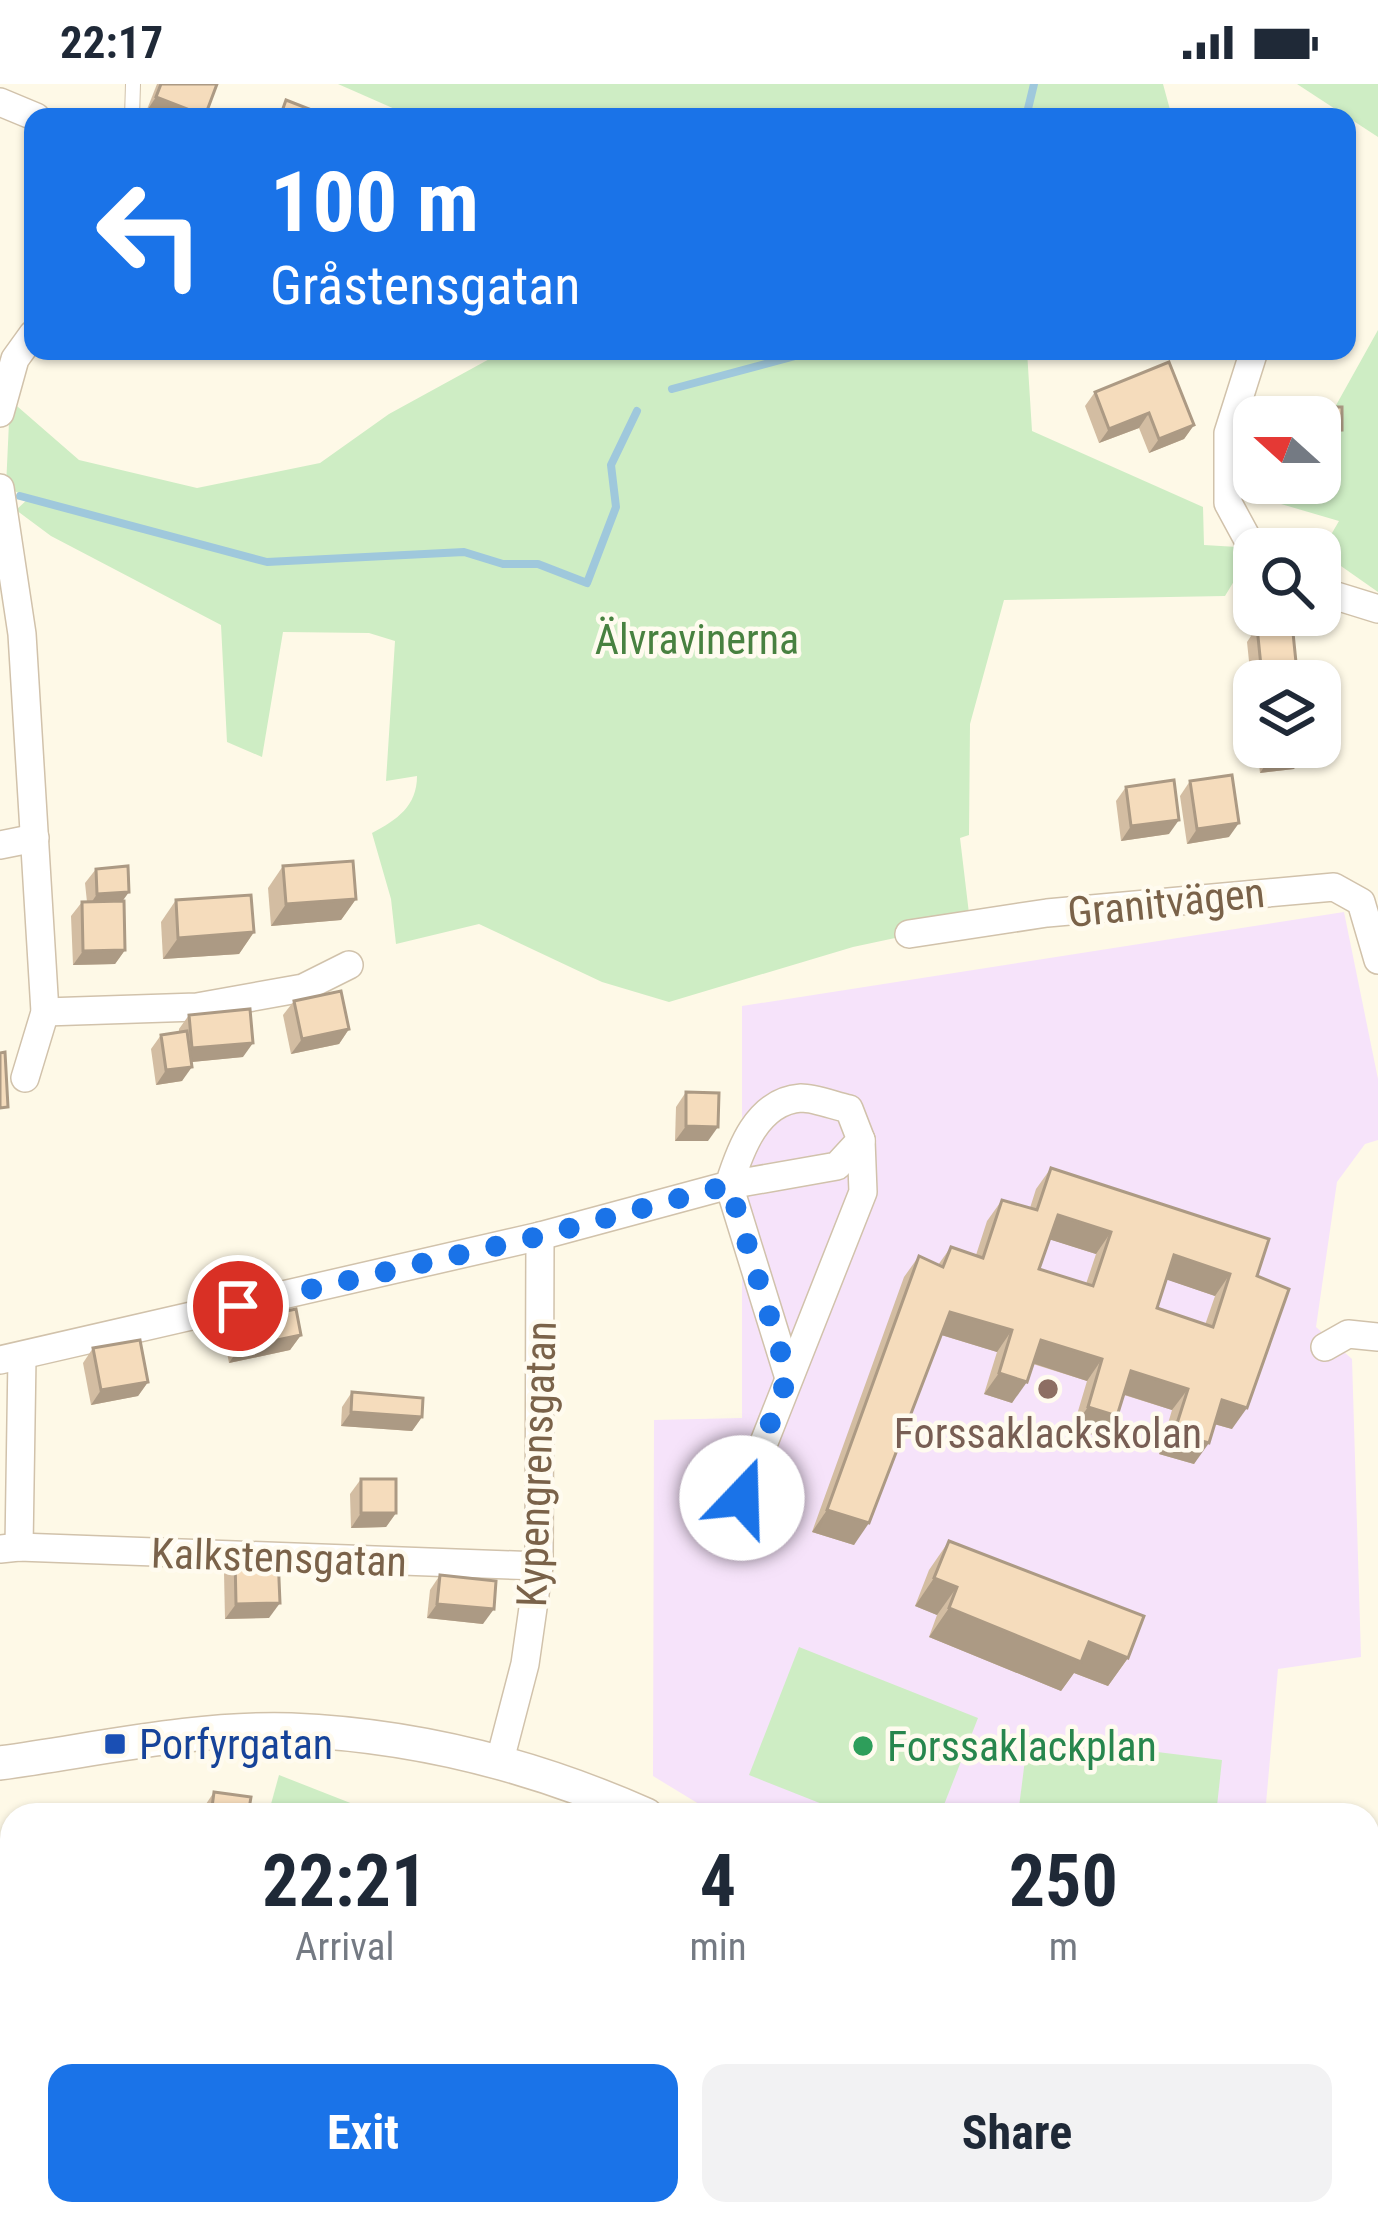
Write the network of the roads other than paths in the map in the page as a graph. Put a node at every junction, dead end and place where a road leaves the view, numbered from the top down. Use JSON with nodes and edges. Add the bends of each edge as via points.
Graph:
{"nodes":[{"id":1,"x":24,"y":347,"type":"edge"},
{"id":2,"x":1251,"y":360,"type":"edge"},
{"id":3,"x":0,"y":412,"type":"edge"},
{"id":4,"x":0,"y":488,"type":"edge"},
{"id":5,"x":1242,"y":528,"type":"edge"},
{"id":6,"x":1341,"y":597,"type":"edge"},
{"id":7,"x":1378,"y":609,"type":"edge"},
{"id":8,"x":35,"y":838,"type":"junction"},
{"id":9,"x":0,"y":845,"type":"edge"},
{"id":10,"x":909,"y":934,"type":"dead end"},
{"id":11,"x":1378,"y":960,"type":"edge"},
{"id":12,"x":349,"y":965,"type":"dead end"},
{"id":13,"x":45,"y":1012,"type":"junction"},
{"id":14,"x":25,"y":1078,"type":"dead end"},
{"id":15,"x":860,"y":1140,"type":"junction"},
{"id":16,"x":729,"y":1185,"type":"junction"},
{"id":17,"x":540,"y":1236,"type":"junction"},
{"id":18,"x":1378,"y":1336,"type":"edge"},
{"id":19,"x":1325,"y":1347,"type":"dead end"},
{"id":20,"x":11,"y":1358,"type":"edge"},
{"id":21,"x":788,"y":1376,"type":"junction"},
{"id":22,"x":742,"y":1498,"type":"dead end"},
{"id":23,"x":10,"y":1548,"type":"edge"},
{"id":24,"x":539,"y":1566,"type":"junction"},
{"id":25,"x":500,"y":1760,"type":"junction"},
{"id":26,"x":0,"y":1763,"type":"edge"},
{"id":27,"x":614,"y":1803,"type":"edge"}],
"edges":[{"from":1,"to":3,"type":"street"},
{"from":2,"to":5,"type":"street","via":[[1228,433],[1228,503]]},
{"from":4,"to":8,"type":"street","via":[[22,634]]},
{"from":6,"to":7,"type":"street"},
{"from":8,"to":9,"type":"street"},
{"from":8,"to":13,"type":"street"},
{"from":10,"to":11,"type":"street","name":"Granitvägen","via":[[1334,886],[1361,902]]},
{"from":12,"to":13,"type":"street","via":[[303,988],[197,1007]]},
{"from":13,"to":14,"type":"street"},
{"from":15,"to":16,"type":"street","via":[[837,1166]]},
{"from":15,"to":16,"type":"street","via":[[849,1109],[800,1098],[766,1112],[741,1146]]},
{"from":15,"to":21,"type":"street","via":[[863,1192]]},
{"from":16,"to":17,"type":"street"},
{"from":16,"to":21,"type":"street"},
{"from":17,"to":20,"type":"street"},
{"from":17,"to":24,"type":"street","name":"Kypengrensgatan"},
{"from":18,"to":19,"type":"street","via":[[1348,1334]]},
{"from":20,"to":23,"type":"street","name":"Kalkstensgatan"},
{"from":21,"to":22,"type":"street"},
{"from":23,"to":24,"type":"street","name":"Kalkstensgatan"},
{"from":24,"to":25,"type":"street","name":"Kypengrensgatan"},
{"from":25,"to":26,"type":"street","via":[[438,1745],[289,1730],[136,1741]]},
{"from":25,"to":27,"type":"street"}]}
